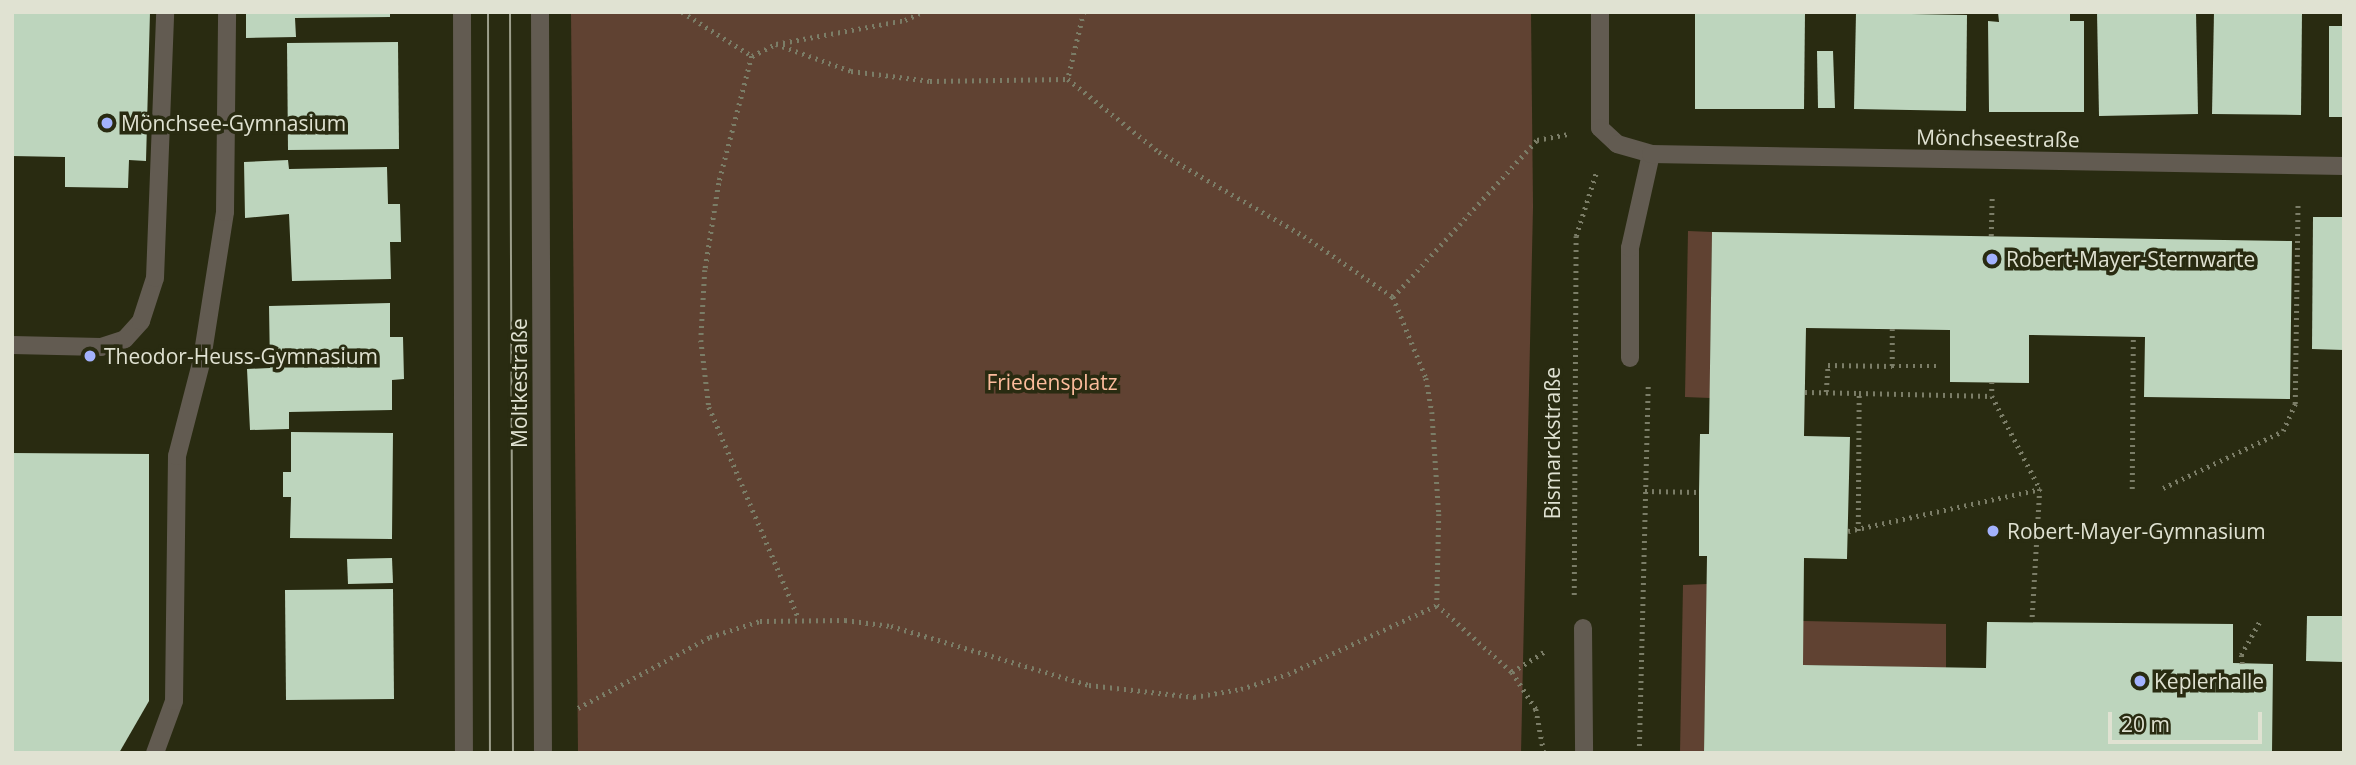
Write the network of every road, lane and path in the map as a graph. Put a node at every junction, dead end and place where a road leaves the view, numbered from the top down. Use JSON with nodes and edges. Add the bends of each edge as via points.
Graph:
{"nodes":[{"id":1,"x":166,"y":12,"type":"edge"},
{"id":2,"x":227,"y":12,"type":"edge"},
{"id":3,"x":463,"y":12,"type":"edge"},
{"id":4,"x":540,"y":12,"type":"edge"},
{"id":5,"x":682,"y":12,"type":"edge"},
{"id":6,"x":922,"y":12,"type":"edge"},
{"id":7,"x":1084,"y":12,"type":"edge"},
{"id":8,"x":1600,"y":12,"type":"edge"},
{"id":9,"x":776,"y":44,"type":"junction"},
{"id":10,"x":752,"y":56,"type":"junction"},
{"id":11,"x":1068,"y":79,"type":"junction"},
{"id":12,"x":1600,"y":128,"type":"junction"},
{"id":13,"x":1617,"y":144,"type":"junction"},
{"id":14,"x":1651,"y":154,"type":"junction"},
{"id":15,"x":2298,"y":166,"type":"junction"},
{"id":16,"x":2344,"y":166,"type":"edge"},
{"id":17,"x":1393,"y":297,"type":"junction"},
{"id":18,"x":1892,"y":330,"type":"dead end"},
{"id":19,"x":2133,"y":337,"type":"dead end"},
{"id":20,"x":12,"y":345,"type":"edge"},
{"id":21,"x":1630,"y":358,"type":"dead end"},
{"id":22,"x":1892,"y":366,"type":"junction"},
{"id":23,"x":1937,"y":366,"type":"dead end"},
{"id":24,"x":1648,"y":373,"type":"dead end"},
{"id":25,"x":1992,"y":382,"type":"dead end"},
{"id":26,"x":1805,"y":392,"type":"dead end"},
{"id":27,"x":1826,"y":392,"type":"junction"},
{"id":28,"x":1859,"y":393,"type":"junction"},
{"id":29,"x":1992,"y":396,"type":"junction"},
{"id":30,"x":2163,"y":488,"type":"dead end"},
{"id":31,"x":2040,"y":489,"type":"junction"},
{"id":32,"x":2132,"y":489,"type":"dead end"},
{"id":33,"x":1646,"y":491,"type":"junction"},
{"id":34,"x":1699,"y":492,"type":"dead end"},
{"id":35,"x":1848,"y":531,"type":"dead end"},
{"id":36,"x":1858,"y":531,"type":"junction"},
{"id":37,"x":1437,"y":605,"type":"junction"},
{"id":38,"x":1574,"y":608,"type":"dead end"},
{"id":39,"x":800,"y":619,"type":"junction"},
{"id":40,"x":2261,"y":619,"type":"dead end"},
{"id":41,"x":2032,"y":622,"type":"dead end"},
{"id":42,"x":1583,"y":628,"type":"dead end"},
{"id":43,"x":2242,"y":664,"type":"dead end"},
{"id":44,"x":543,"y":727,"type":"junction"},
{"id":45,"x":155,"y":753,"type":"edge"},
{"id":46,"x":464,"y":753,"type":"edge"},
{"id":47,"x":543,"y":753,"type":"edge"},
{"id":48,"x":1544,"y":753,"type":"edge"},
{"id":49,"x":1584,"y":753,"type":"edge"},
{"id":50,"x":1639,"y":753,"type":"edge"}],
"edges":[{"from":1,"to":20,"type":"street","via":[[155,278],[141,321],[125,339],[102,346]]},
{"from":2,"to":45,"type":"street","via":[[225,212],[202,359],[177,456],[174,701]]},
{"from":3,"to":46,"type":"street"},
{"from":4,"to":44,"type":"street","name":"Moltkestraße"},
{"from":5,"to":10,"type":"path"},
{"from":6,"to":9,"type":"path","via":[[905,20]]},
{"from":7,"to":11,"type":"path"},
{"from":8,"to":12,"type":"street"},
{"from":9,"to":10,"type":"path"},
{"from":9,"to":11,"type":"path","via":[[851,71],[930,81]]},
{"from":10,"to":39,"type":"path","via":[[719,183],[701,340],[709,407]]},
{"from":11,"to":17,"type":"path","via":[[1159,152],[1304,236]]},
{"from":12,"to":13,"type":"street"},
{"from":12,"to":17,"type":"path","via":[[1537,140]]},
{"from":13,"to":14,"type":"street"},
{"from":13,"to":38,"type":"path","name":"Bismarckstraße","via":[[1592,178],[1576,236]]},
{"from":14,"to":15,"type":"street","name":"Mönchseestraße"},
{"from":14,"to":21,"type":"street","via":[[1630,248]]},
{"from":15,"to":16,"type":"street","name":"Mönchseestraße"},
{"from":15,"to":30,"type":"path","via":[[2295,404],[2283,430]]},
{"from":17,"to":37,"type":"path","via":[[1426,378],[1432,412],[1440,514]]},
{"from":18,"to":22,"type":"path"},
{"from":19,"to":32,"type":"path"},
{"from":22,"to":23,"type":"path"},
{"from":22,"to":27,"type":"path","via":[[1828,365]]},
{"from":24,"to":33,"type":"path"},
{"from":25,"to":29,"type":"path"},
{"from":26,"to":27,"type":"path"},
{"from":27,"to":28,"type":"path"},
{"from":28,"to":29,"type":"path"},
{"from":28,"to":36,"type":"path"},
{"from":29,"to":31,"type":"path"},
{"from":31,"to":36,"type":"path"},
{"from":31,"to":41,"type":"path"},
{"from":33,"to":34,"type":"path"},
{"from":33,"to":50,"type":"path"},
{"from":35,"to":36,"type":"path"},
{"from":37,"to":39,"type":"path","via":[[1288,674],[1241,689],[1194,696],[1089,685],[891,626]]},
{"from":37,"to":48,"type":"path","via":[[1512,672],[1536,709]]},
{"from":39,"to":44,"type":"path","via":[[760,621],[710,637]]},
{"from":40,"to":43,"type":"path","via":[[2241,655]]},
{"from":42,"to":49,"type":"street"},
{"from":44,"to":47,"type":"street","name":"Moltkestraße"}]}
